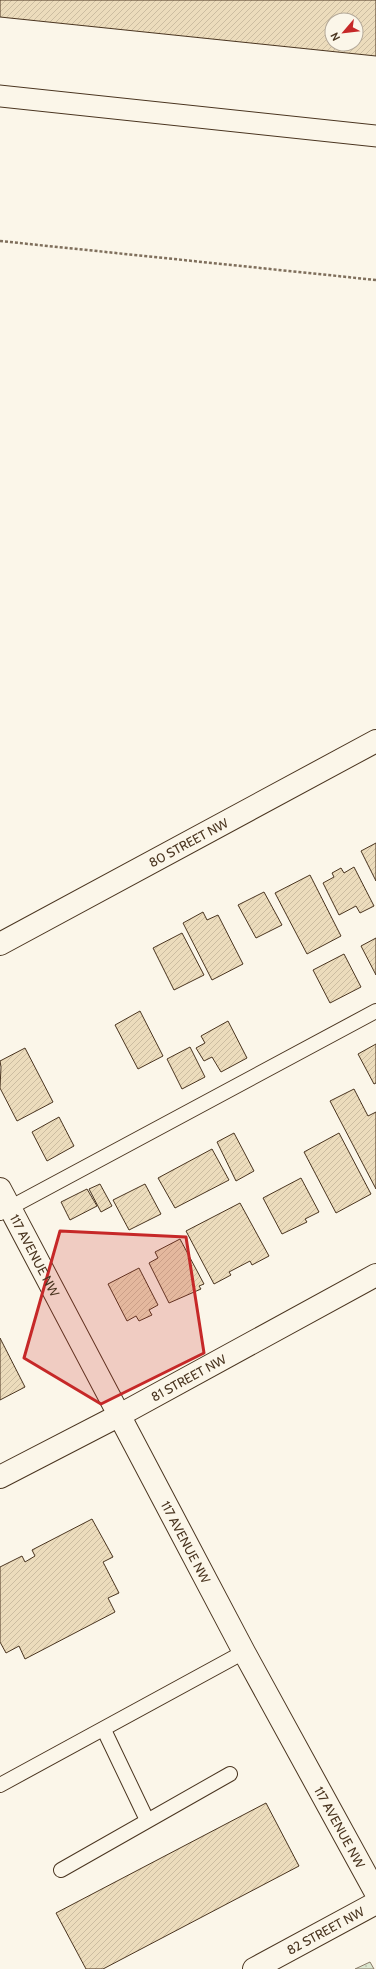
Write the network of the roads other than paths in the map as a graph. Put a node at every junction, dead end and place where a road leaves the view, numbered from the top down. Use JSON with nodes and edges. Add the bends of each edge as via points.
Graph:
{"nodes":[{"id":1,"x":376,"y":741,"type":"edge"},
{"id":2,"x":0,"y":944,"type":"edge"},
{"id":3,"x":376,"y":1011,"type":"edge"},
{"id":4,"x":0,"y":1189,"type":"edge"},
{"id":5,"x":5,"y":1210,"type":"edge"},
{"id":6,"x":376,"y":1275,"type":"edge"},
{"id":7,"x":118,"y":1416,"type":"junction"},
{"id":8,"x":0,"y":1478,"type":"edge"},
{"id":9,"x":244,"y":1652,"type":"junction"},
{"id":10,"x":104,"y":1730,"type":"junction"},
{"id":11,"x":230,"y":1774,"type":"dead end"},
{"id":12,"x":0,"y":1786,"type":"edge"},
{"id":13,"x":147,"y":1820,"type":"junction"},
{"id":14,"x":61,"y":1870,"type":"dead end"},
{"id":15,"x":376,"y":1893,"type":"edge"},
{"id":16,"x":376,"y":1903,"type":"edge"},
{"id":17,"x":254,"y":1969,"type":"edge"}],
"edges":[{"from":1,"to":2,"type":"street","name":"80 STREET NW"},
{"from":3,"to":5,"type":"lane"},
{"from":4,"to":5,"type":"street","name":"117 AVENUE NW"},
{"from":5,"to":7,"type":"street","name":"117 AVENUE NW"},
{"from":6,"to":7,"type":"street","name":"81 STREET NW"},
{"from":7,"to":8,"type":"street","name":"81 STREET NW"},
{"from":7,"to":9,"type":"street","name":"117 AVENUE NW"},
{"from":9,"to":10,"type":"lane"},
{"from":9,"to":15,"type":"street","name":"117 AVENUE NW"},
{"from":10,"to":12,"type":"lane"},
{"from":10,"to":13,"type":"lane"},
{"from":11,"to":13,"type":"lane"},
{"from":13,"to":14,"type":"lane"},
{"from":16,"to":17,"type":"street","name":"82 STREET NW"}]}
